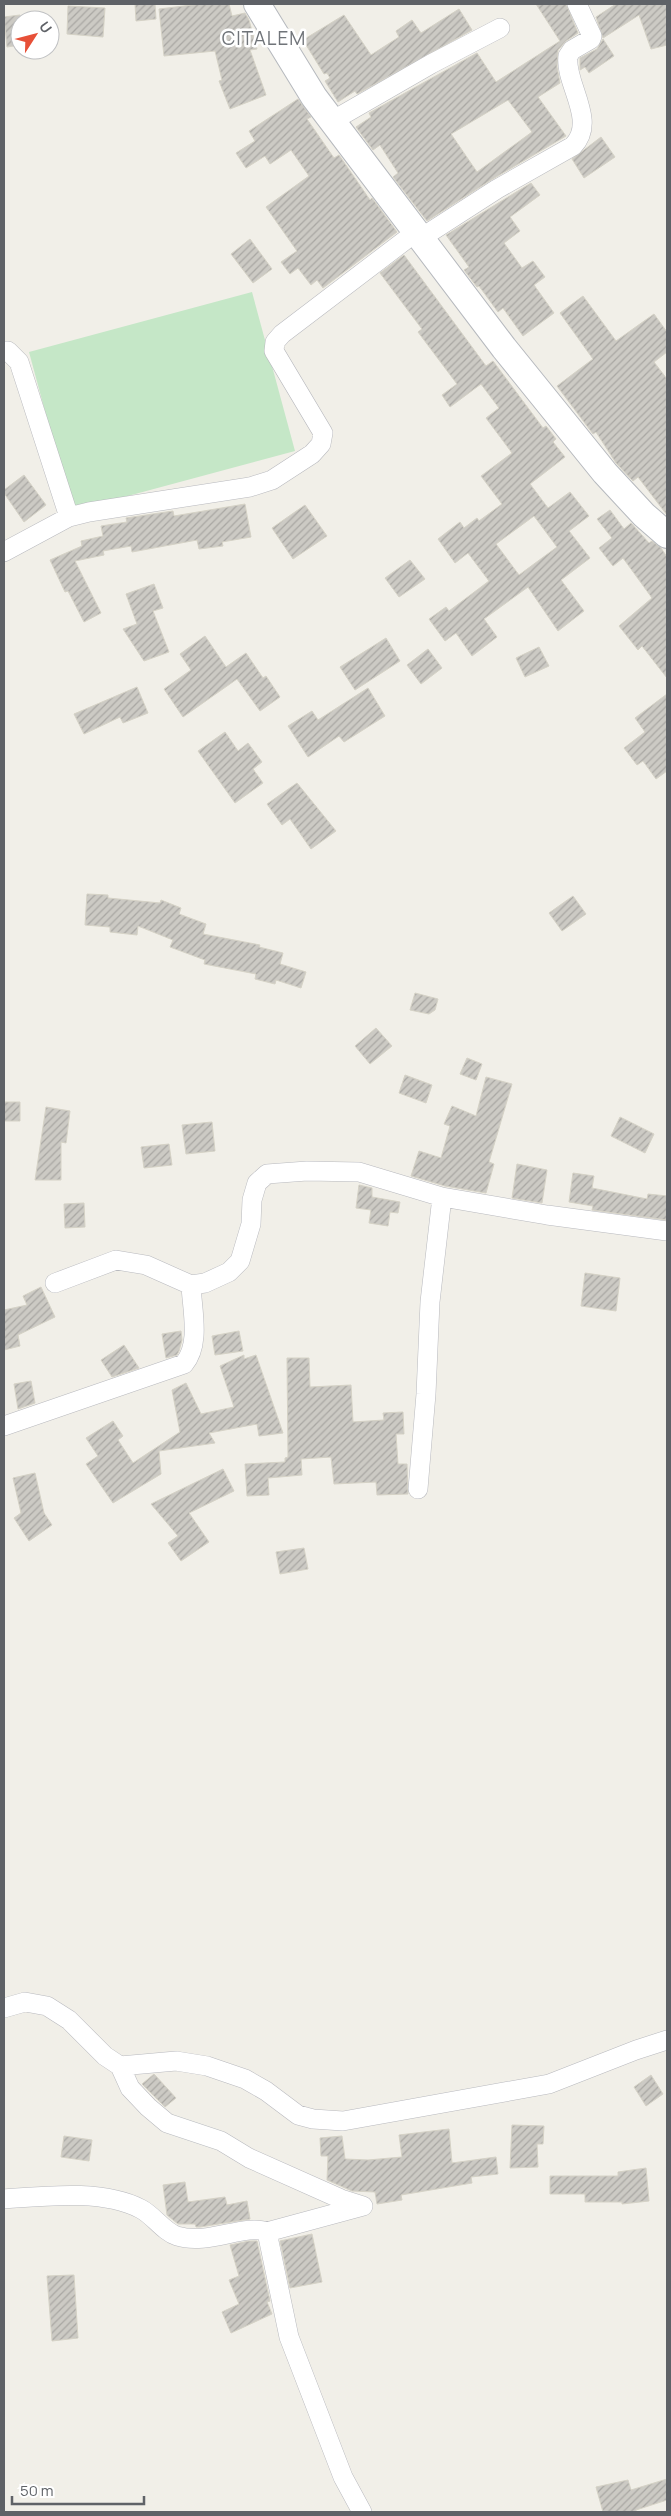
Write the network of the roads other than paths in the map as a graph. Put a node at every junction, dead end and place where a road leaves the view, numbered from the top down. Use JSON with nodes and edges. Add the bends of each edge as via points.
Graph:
{"nodes":[{"id":1,"x":257,"y":4,"type":"edge"},
{"id":2,"x":577,"y":4,"type":"edge"},
{"id":3,"x":500,"y":28,"type":"dead end"},
{"id":4,"x":332,"y":121,"type":"junction"},
{"id":5,"x":418,"y":235,"type":"junction"},
{"id":6,"x":4,"y":351,"type":"edge"},
{"id":7,"x":69,"y":517,"type":"junction"},
{"id":8,"x":667,"y":534,"type":"edge"},
{"id":9,"x":4,"y":552,"type":"edge"},
{"id":10,"x":442,"y":1197,"type":"junction"},
{"id":11,"x":667,"y":1231,"type":"edge"},
{"id":12,"x":55,"y":1283,"type":"dead end"},
{"id":13,"x":191,"y":1285,"type":"junction"},
{"id":14,"x":4,"y":1426,"type":"edge"},
{"id":15,"x":418,"y":1489,"type":"dead end"},
{"id":16,"x":4,"y":2008,"type":"edge"},
{"id":17,"x":667,"y":2040,"type":"edge"},
{"id":18,"x":120,"y":2066,"type":"junction"},
{"id":19,"x":4,"y":2199,"type":"edge"},
{"id":20,"x":267,"y":2232,"type":"junction"},
{"id":21,"x":362,"y":2512,"type":"edge"}],
"edges":[{"from":1,"to":4,"type":"main road"},
{"from":2,"to":5,"type":"street","via":[[592,36],[568,56],[582,122],[578,140],[573,146]]},
{"from":3,"to":4,"type":"street"},
{"from":4,"to":5,"type":"main road"},
{"from":5,"to":7,"type":"street","via":[[275,342],[274,351],[323,433],[321,444],[312,454],[285,473],[250,486]]},
{"from":5,"to":8,"type":"main road","via":[[532,385],[605,474]]},
{"from":6,"to":7,"type":"street","via":[[8,350],[19,362]]},
{"from":7,"to":9,"type":"street"},
{"from":10,"to":11,"type":"street"},
{"from":10,"to":13,"type":"street","via":[[359,1172],[267,1174],[257,1184],[252,1200],[251,1224],[240,1261],[229,1272],[205,1283]]},
{"from":10,"to":15,"type":"street","via":[[430,1302]]},
{"from":12,"to":13,"type":"street","via":[[116,1260],[146,1265]]},
{"from":13,"to":14,"type":"street","via":[[194,1338],[189,1358],[184,1364]]},
{"from":16,"to":18,"type":"street","via":[[25,2002],[47,2006],[69,2020],[105,2056]]},
{"from":17,"to":18,"type":"street","via":[[549,2084],[343,2121],[298,2115],[245,2079],[207,2066],[176,2061]]},
{"from":18,"to":20,"type":"street","via":[[130,2088],[167,2123],[221,2141],[249,2158],[364,2206]]},
{"from":19,"to":20,"type":"street","via":[[64,2195],[120,2200],[141,2209],[176,2236],[204,2240],[258,2228]]},
{"from":20,"to":21,"type":"street","via":[[289,2337],[343,2477]]}]}
